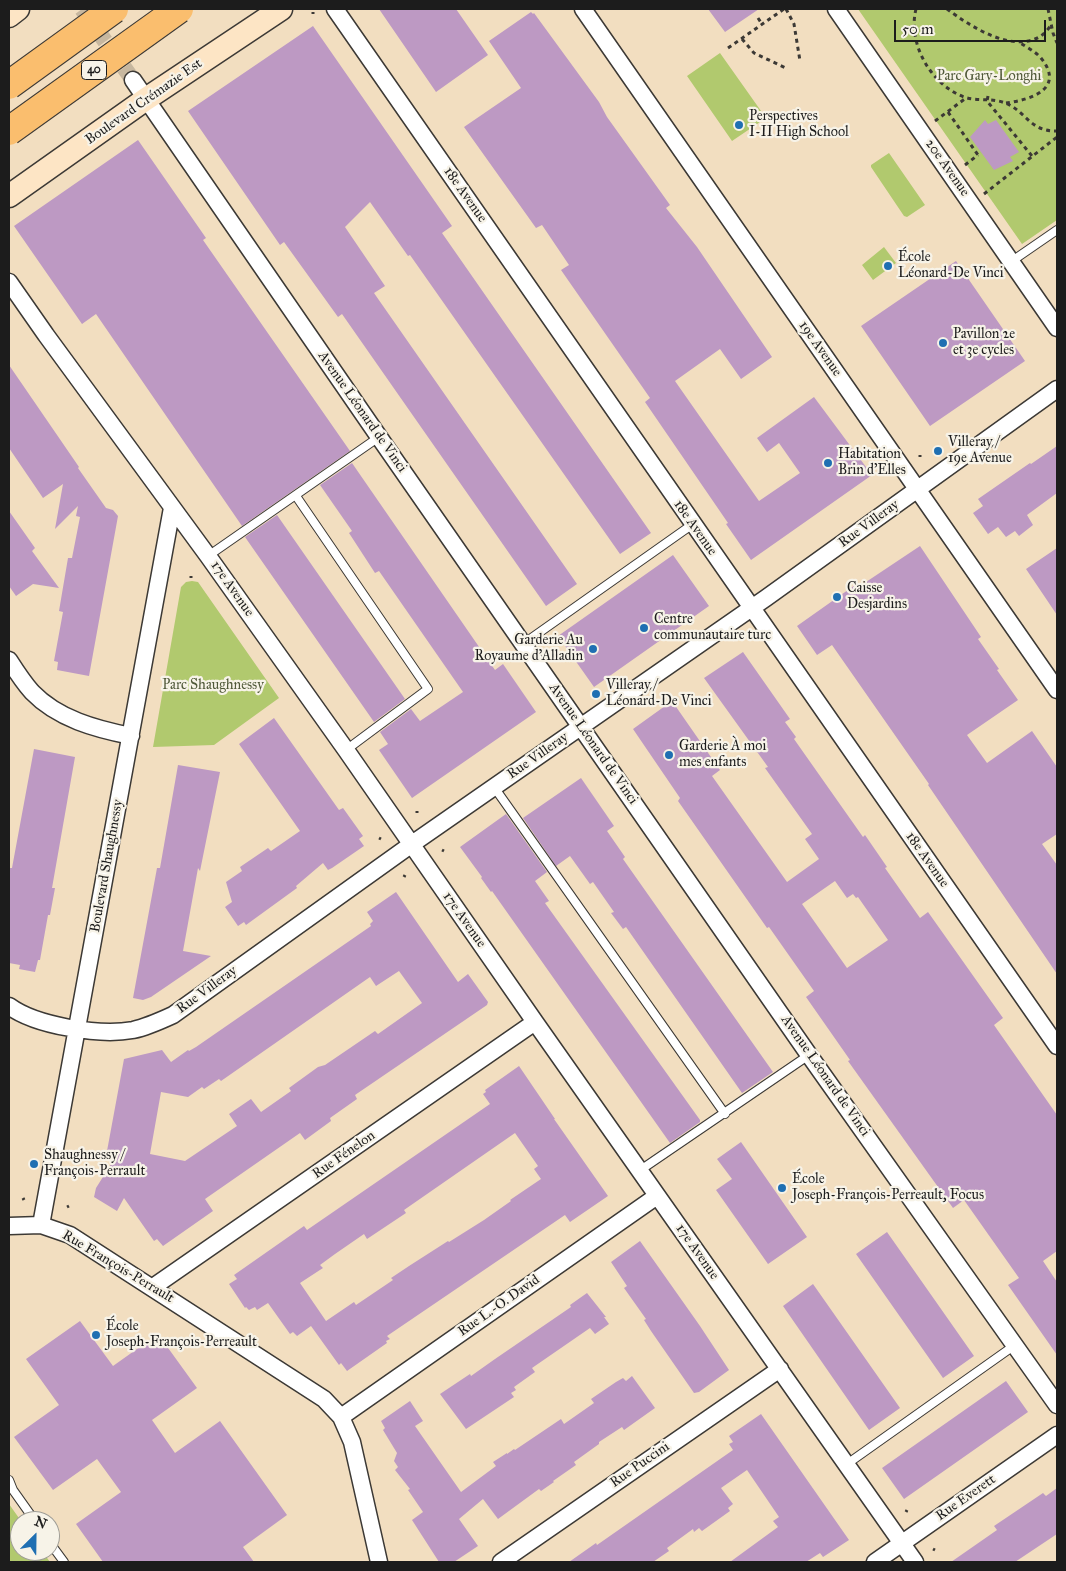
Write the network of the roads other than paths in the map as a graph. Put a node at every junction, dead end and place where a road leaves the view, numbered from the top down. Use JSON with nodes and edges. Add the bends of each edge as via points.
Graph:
{"nodes":[{"id":1,"x":18,"y":9,"type":"edge"},
{"id":2,"x":114,"y":9,"type":"edge"},
{"id":3,"x":179,"y":9,"type":"edge"},
{"id":4,"x":281,"y":9,"type":"edge"},
{"id":5,"x":335,"y":9,"type":"edge"},
{"id":6,"x":583,"y":9,"type":"edge"},
{"id":7,"x":836,"y":9,"type":"edge"},
{"id":8,"x":9,"y":16,"type":"edge"},
{"id":9,"x":133,"y":80,"type":"tunnel mouth"},
{"id":10,"x":9,"y":84,"type":"edge"},
{"id":11,"x":146,"y":99,"type":"junction"},
{"id":12,"x":9,"y":131,"type":"edge"},
{"id":13,"x":9,"y":196,"type":"edge"},
{"id":14,"x":1057,"y":230,"type":"edge"},
{"id":15,"x":1012,"y":261,"type":"junction"},
{"id":16,"x":9,"y":282,"type":"edge"},
{"id":17,"x":1057,"y":328,"type":"edge"},
{"id":18,"x":1057,"y":389,"type":"edge"},
{"id":19,"x":379,"y":437,"type":"junction"},
{"id":20,"x":918,"y":489,"type":"junction"},
{"id":21,"x":296,"y":496,"type":"junction"},
{"id":22,"x":172,"y":508,"type":"junction"},
{"id":23,"x":693,"y":524,"type":"junction"},
{"id":24,"x":208,"y":556,"type":"junction"},
{"id":25,"x":751,"y":608,"type":"junction"},
{"id":26,"x":523,"y":644,"type":"junction"},
{"id":27,"x":9,"y":660,"type":"edge"},
{"id":28,"x":1057,"y":690,"type":"edge"},
{"id":29,"x":580,"y":727,"type":"junction"},
{"id":30,"x":131,"y":736,"type":"junction"},
{"id":31,"x":346,"y":750,"type":"junction"},
{"id":32,"x":494,"y":787,"type":"junction"},
{"id":33,"x":412,"y":844,"type":"junction"},
{"id":34,"x":9,"y":1006,"type":"edge"},
{"id":35,"x":534,"y":1022,"type":"junction"},
{"id":36,"x":77,"y":1028,"type":"junction"},
{"id":37,"x":1057,"y":1046,"type":"edge"},
{"id":38,"x":809,"y":1055,"type":"junction"},
{"id":39,"x":725,"y":1114,"type":"junction"},
{"id":40,"x":640,"y":1171,"type":"junction"},
{"id":41,"x":657,"y":1196,"type":"junction"},
{"id":42,"x":41,"y":1225,"type":"junction"},
{"id":43,"x":9,"y":1226,"type":"edge"},
{"id":44,"x":153,"y":1287,"type":"junction"},
{"id":45,"x":1015,"y":1345,"type":"junction"},
{"id":46,"x":780,"y":1369,"type":"junction"},
{"id":47,"x":1057,"y":1405,"type":"edge"},
{"id":48,"x":341,"y":1417,"type":"junction"},
{"id":49,"x":1057,"y":1435,"type":"edge"},
{"id":50,"x":847,"y":1464,"type":"junction"},
{"id":51,"x":9,"y":1480,"type":"edge"},
{"id":52,"x":27,"y":1511,"type":"edge"},
{"id":53,"x":902,"y":1543,"type":"junction"},
{"id":54,"x":379,"y":1562,"type":"edge"},
{"id":55,"x":501,"y":1562,"type":"edge"},
{"id":56,"x":875,"y":1562,"type":"edge"},
{"id":57,"x":916,"y":1562,"type":"edge"}],
"edges":[{"from":1,"to":8,"type":"main road"},
{"from":2,"to":10,"type":"highway","bridge":true},
{"from":3,"to":12,"type":"highway","number":"40","bridge":true},
{"from":4,"to":11,"type":"main road","name":"Boulevard Crémazie Est"},
{"from":5,"to":23,"type":"street","name":"18e Avenue"},
{"from":6,"to":20,"type":"street","name":"19e Avenue"},
{"from":7,"to":15,"type":"street","name":"20e Avenue"},
{"from":9,"to":11,"type":"street","name":"Avenue Léonard de Vinci"},
{"from":11,"to":13,"type":"main road","name":"Boulevard Crémazie Est"},
{"from":11,"to":19,"type":"street","name":"Avenue Léonard de Vinci"},
{"from":14,"to":15,"type":"lane"},
{"from":15,"to":17,"type":"street","name":"20e Avenue"},
{"from":16,"to":22,"type":"street","name":"17e Avenue"},
{"from":18,"to":20,"type":"street","name":"Rue Villeray"},
{"from":19,"to":21,"type":"lane"},
{"from":19,"to":26,"type":"street","name":"Avenue Léonard de Vinci"},
{"from":20,"to":25,"type":"street","name":"Rue Villeray"},
{"from":20,"to":28,"type":"street","name":"19e Avenue"},
{"from":21,"to":24,"type":"lane"},
{"from":21,"to":31,"type":"lane","via":[[428,689]]},
{"from":22,"to":24,"type":"street","name":"17e Avenue"},
{"from":22,"to":30,"type":"street","name":"Boulevard Shaughnessy"},
{"from":23,"to":25,"type":"street","name":"18e Avenue"},
{"from":23,"to":26,"type":"lane"},
{"from":24,"to":31,"type":"street","name":"17e Avenue"},
{"from":25,"to":29,"type":"street","name":"Rue Villeray"},
{"from":25,"to":37,"type":"street","name":"18e Avenue"},
{"from":26,"to":29,"type":"street","name":"Avenue Léonard de Vinci"},
{"from":27,"to":30,"type":"street","via":[[49,707],[99,729]]},
{"from":29,"to":32,"type":"street","name":"Rue Villeray"},
{"from":29,"to":38,"type":"street","name":"Avenue Léonard de Vinci"},
{"from":30,"to":36,"type":"street","name":"Boulevard Shaughnessy"},
{"from":31,"to":33,"type":"street","name":"17e Avenue"},
{"from":32,"to":33,"type":"street","name":"Rue Villeray"},
{"from":32,"to":39,"type":"lane"},
{"from":33,"to":35,"type":"street","name":"17e Avenue"},
{"from":33,"to":36,"type":"street","name":"Rue Villeray","via":[[173,1015],[132,1030],[111,1032]]},
{"from":34,"to":36,"type":"street","name":"Rue Villeray","via":[[32,1019]]},
{"from":35,"to":40,"type":"street","name":"17e Avenue"},
{"from":35,"to":44,"type":"street","name":"Rue Fénelon"},
{"from":36,"to":42,"type":"street","name":"Boulevard Shaughnessy"},
{"from":38,"to":39,"type":"lane"},
{"from":38,"to":45,"type":"street","name":"Avenue Léonard de Vinci"},
{"from":39,"to":40,"type":"lane"},
{"from":40,"to":41,"type":"street","name":"17e Avenue"},
{"from":41,"to":46,"type":"street","name":"17e Avenue"},
{"from":41,"to":48,"type":"street","name":"Rue L.-O. David"},
{"from":42,"to":43,"type":"street","name":"Rue François-Perrault"},
{"from":42,"to":44,"type":"street","name":"Rue François-Perrault","via":[[70,1235]]},
{"from":44,"to":48,"type":"street","name":"Rue François-Perrault","via":[[324,1399]]},
{"from":45,"to":47,"type":"street","name":"Avenue Léonard de Vinci"},
{"from":45,"to":50,"type":"lane"},
{"from":46,"to":50,"type":"street","name":"17e Avenue"},
{"from":46,"to":55,"type":"street","name":"Rue Puccini"},
{"from":48,"to":54,"type":"street","name":"Rue François-Perrault","via":[[352,1442]]},
{"from":49,"to":53,"type":"street","name":"Rue Everett"},
{"from":50,"to":53,"type":"street","name":"17e Avenue"},
{"from":51,"to":52,"type":"lane"},
{"from":53,"to":56,"type":"street","name":"Rue Everett"},
{"from":53,"to":57,"type":"street","name":"17e Avenue"}]}
